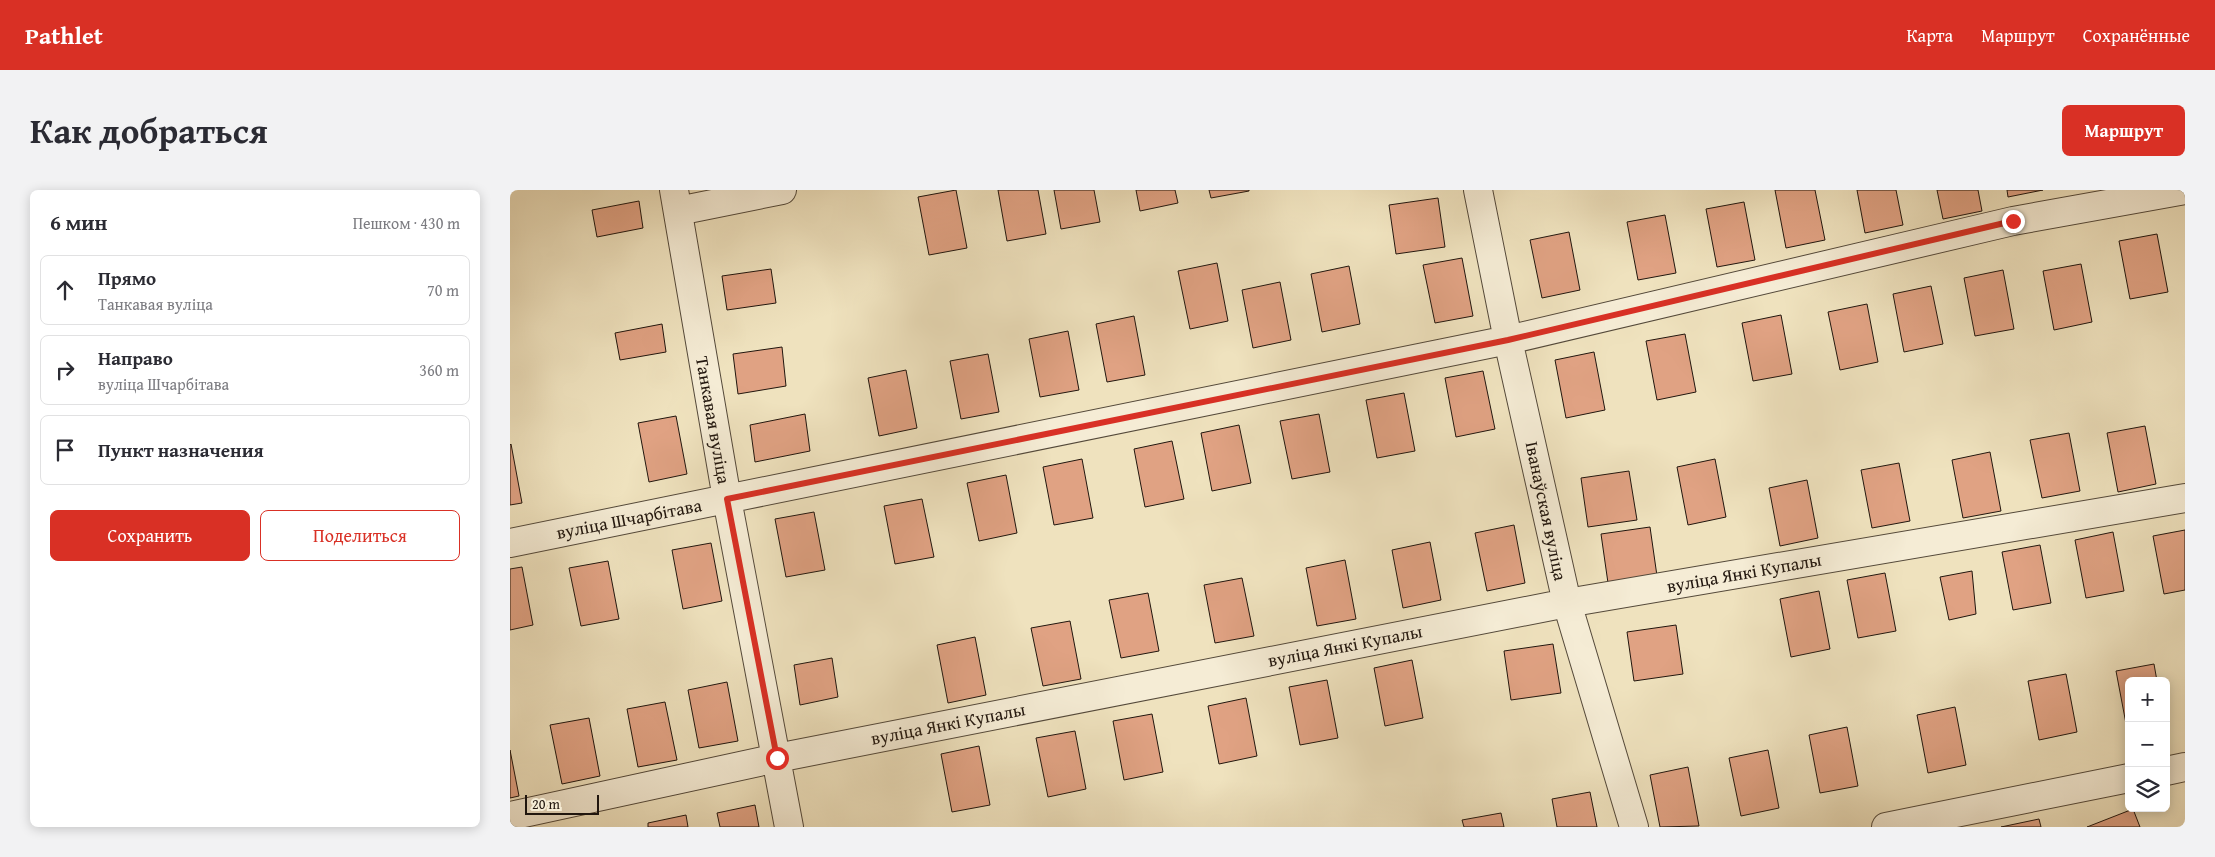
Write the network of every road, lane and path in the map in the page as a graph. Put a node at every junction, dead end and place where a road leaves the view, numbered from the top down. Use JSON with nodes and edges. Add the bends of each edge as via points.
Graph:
{"nodes":[{"id":1,"x":782,"y":190,"type":"edge"},
{"id":2,"x":1478,"y":190,"type":"edge"},
{"id":3,"x":2185,"y":190,"type":"edge"},
{"id":4,"x":676,"y":200,"type":"edge"},
{"id":5,"x":1508,"y":340,"type":"junction"},
{"id":6,"x":2185,"y":498,"type":"edge"},
{"id":7,"x":727,"y":499,"type":"junction"},
{"id":8,"x":510,"y":543,"type":"edge"},
{"id":9,"x":1567,"y":603,"type":"junction"},
{"id":10,"x":777,"y":758,"type":"junction"},
{"id":11,"x":2185,"y":767,"type":"edge"},
{"id":12,"x":2170,"y":770,"type":"edge"},
{"id":13,"x":2125,"y":779,"type":"edge"},
{"id":14,"x":510,"y":816,"type":"edge"},
{"id":15,"x":789,"y":827,"type":"edge"},
{"id":16,"x":1634,"y":827,"type":"edge"},
{"id":17,"x":1886,"y":827,"type":"edge"}],
"edges":[{"from":1,"to":4,"type":"street"},
{"from":2,"to":5,"type":"street","name":"Іванаўская вуліца"},
{"from":3,"to":5,"type":"street","name":"вуліца Шчарбітава","via":[[2013,221]]},
{"from":4,"to":7,"type":"street","name":"Танкавая вуліца"},
{"from":5,"to":7,"type":"street","name":"вуліца Шчарбітава"},
{"from":5,"to":9,"type":"street","name":"Іванаўская вуліца"},
{"from":6,"to":9,"type":"street","name":"вуліца Янкі Купалы"},
{"from":7,"to":8,"type":"street","name":"вуліца Шчарбітава"},
{"from":7,"to":10,"type":"street","name":"Танкавая вуліца"},
{"from":9,"to":10,"type":"street","name":"вуліца Янкі Купалы"},
{"from":9,"to":16,"type":"street","name":"Іванаўская вуліца"},
{"from":10,"to":14,"type":"street","name":"вуліца Янкі Купалы"},
{"from":10,"to":15,"type":"street","name":"Танкавая вуліца"},
{"from":11,"to":12,"type":"street"},
{"from":13,"to":17,"type":"street"}]}
